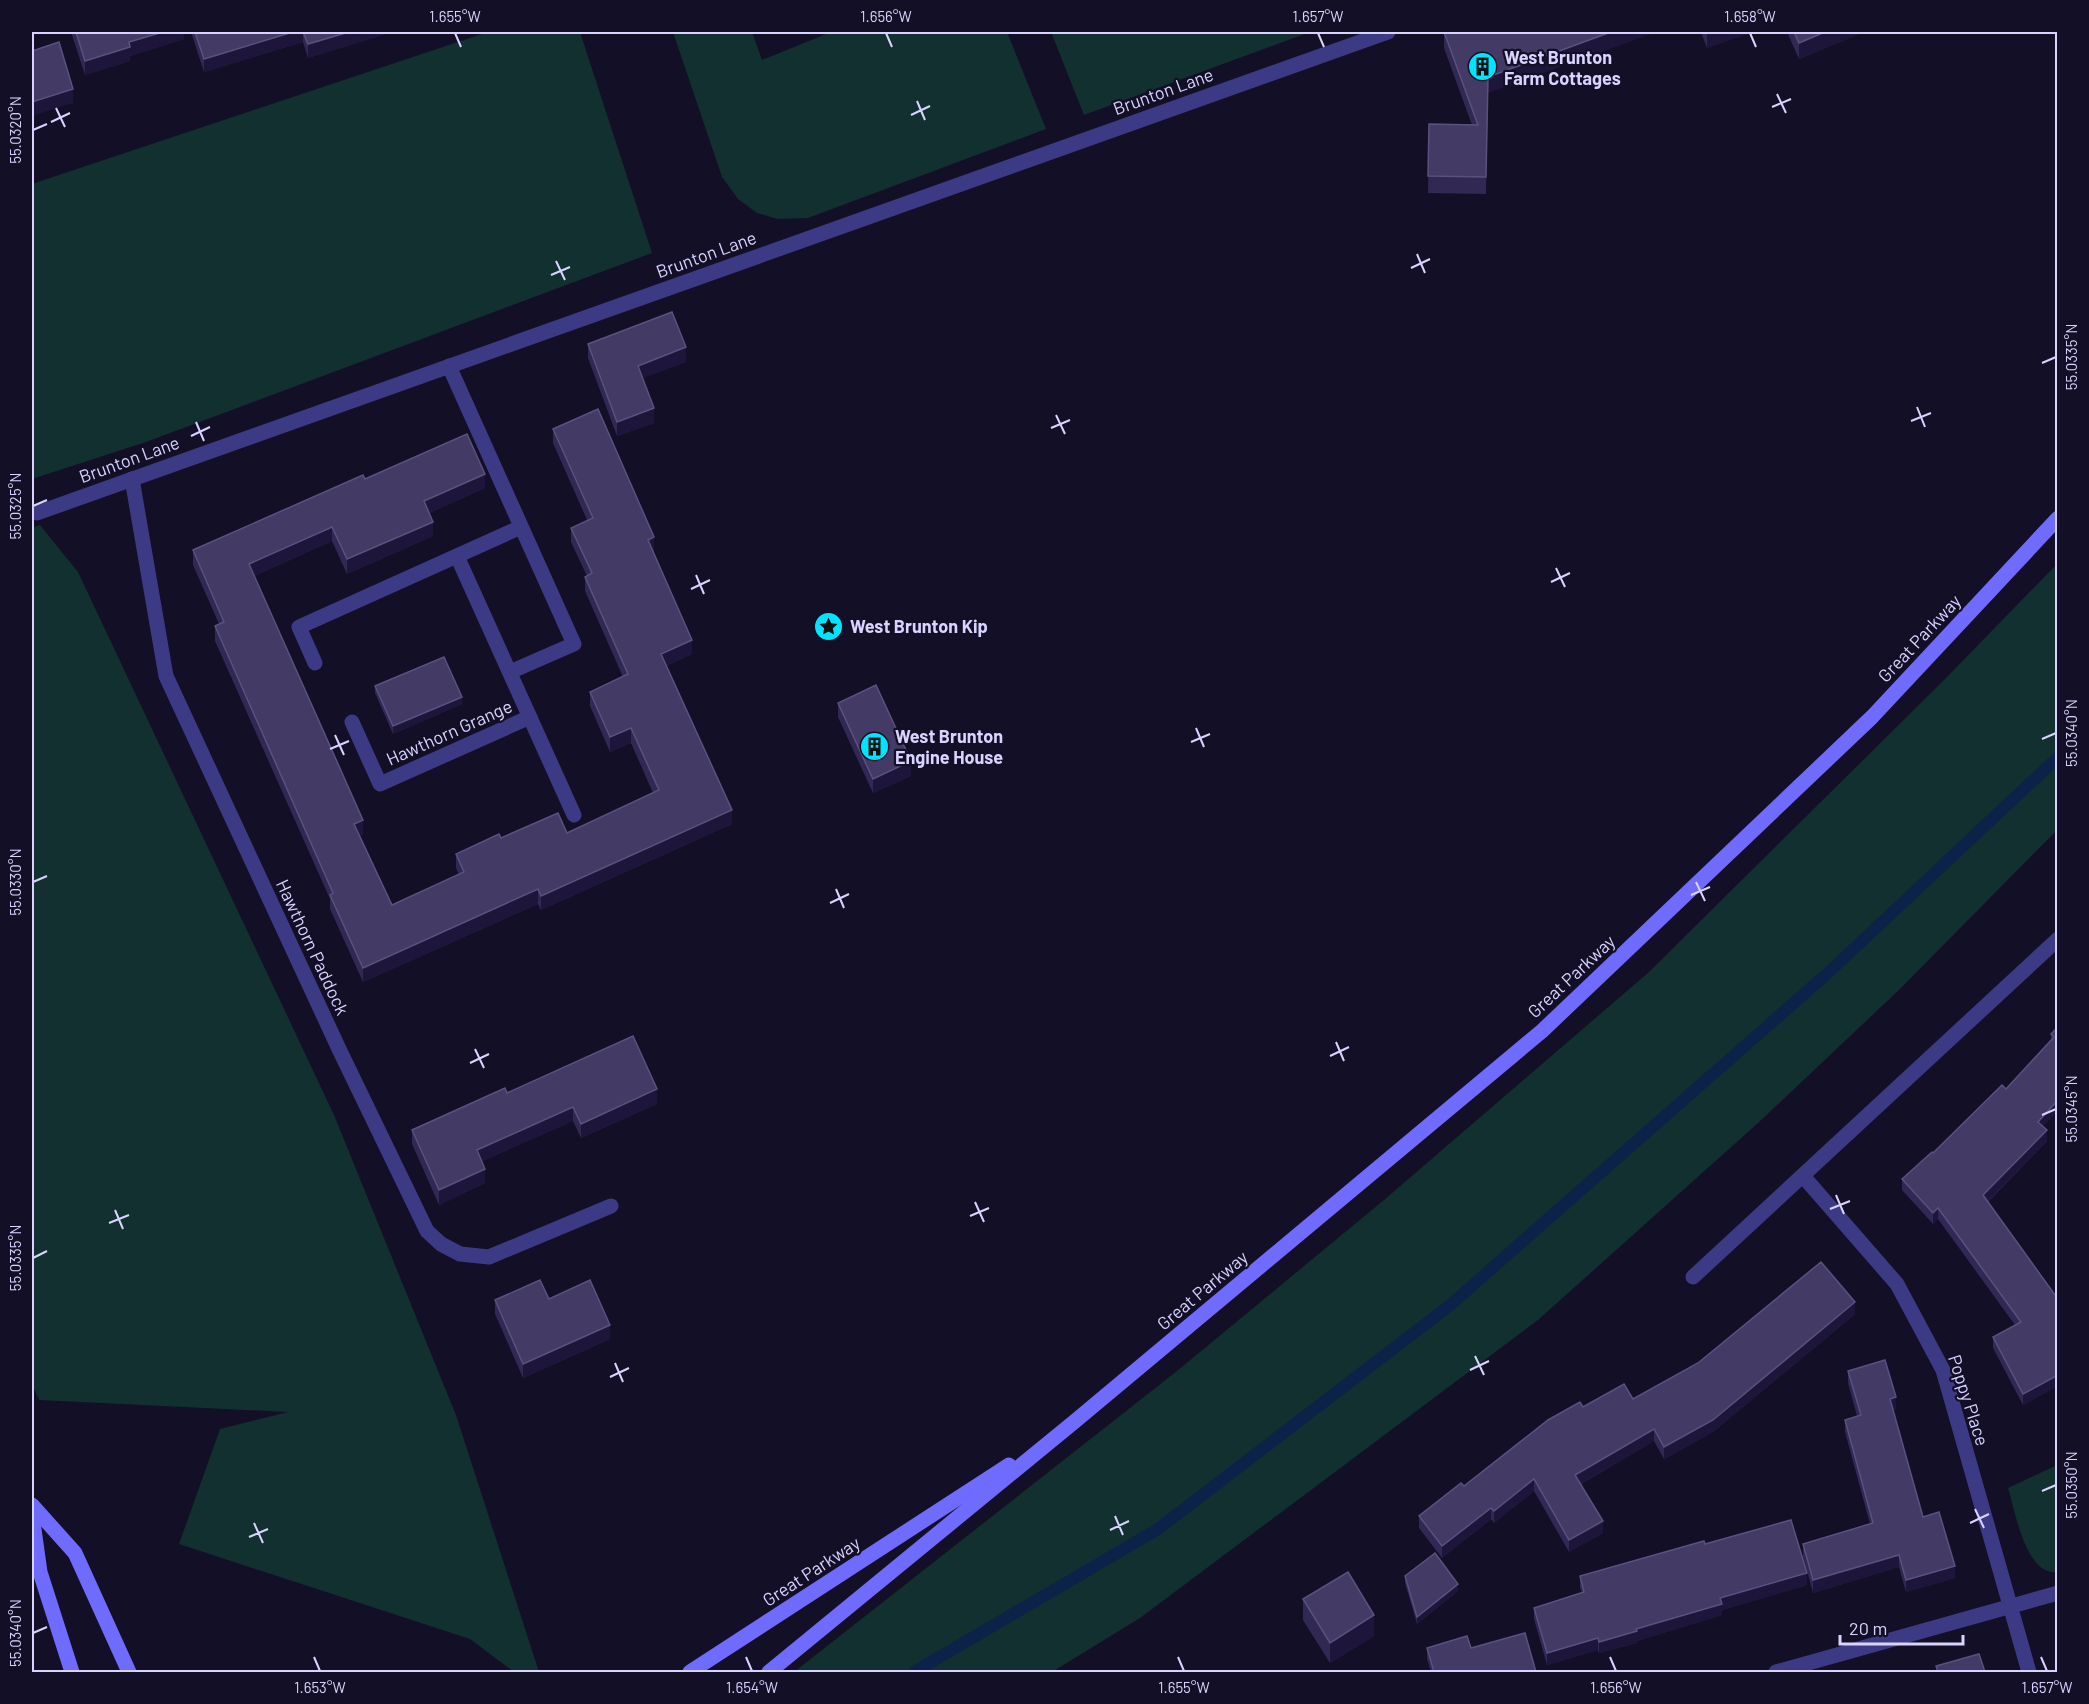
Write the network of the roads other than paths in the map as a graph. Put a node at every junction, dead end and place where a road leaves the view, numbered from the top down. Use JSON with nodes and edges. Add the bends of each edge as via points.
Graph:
{"nodes":[{"id":1,"x":1388,"y":32,"type":"edge"},
{"id":2,"x":449,"y":366,"type":"junction"},
{"id":3,"x":132,"y":479,"type":"junction"},
{"id":4,"x":37,"y":513,"type":"dead end"},
{"id":5,"x":2058,"y":518,"type":"edge"},
{"id":6,"x":521,"y":526,"type":"junction"},
{"id":7,"x":457,"y":556,"type":"junction"},
{"id":8,"x":315,"y":663,"type":"dead end"},
{"id":9,"x":510,"y":672,"type":"junction"},
{"id":10,"x":530,"y":717,"type":"junction"},
{"id":11,"x":352,"y":722,"type":"dead end"},
{"id":12,"x":574,"y":814,"type":"dead end"},
{"id":13,"x":2058,"y":939,"type":"edge"},
{"id":14,"x":1803,"y":1176,"type":"junction"},
{"id":15,"x":611,"y":1206,"type":"dead end"},
{"id":16,"x":1693,"y":1277,"type":"dead end"},
{"id":17,"x":1074,"y":1422,"type":"junction"},
{"id":18,"x":32,"y":1505,"type":"edge"},
{"id":19,"x":32,"y":1515,"type":"edge"},
{"id":20,"x":2058,"y":1593,"type":"edge"},
{"id":21,"x":2011,"y":1606,"type":"junction"},
{"id":22,"x":72,"y":1672,"type":"edge"},
{"id":23,"x":129,"y":1672,"type":"edge"},
{"id":24,"x":690,"y":1672,"type":"edge"},
{"id":25,"x":769,"y":1672,"type":"edge"},
{"id":26,"x":1776,"y":1672,"type":"edge"},
{"id":27,"x":2029,"y":1672,"type":"edge"}],
"edges":[{"from":1,"to":2,"type":"street","name":"Brunton Lane"},
{"from":2,"to":3,"type":"street","name":"Brunton Lane"},
{"from":2,"to":6,"type":"street","name":"Hawthorn Grange"},
{"from":3,"to":4,"type":"street","name":"Brunton Lane"},
{"from":3,"to":15,"type":"street","name":"Hawthorn Paddock","via":[[166,676],[427,1231],[460,1254],[489,1257]]},
{"from":5,"to":17,"type":"street","name":"Great Parkway","via":[[1872,717],[1542,1031]]},
{"from":6,"to":7,"type":"street"},
{"from":6,"to":9,"type":"street","name":"Hawthorn Grange","via":[[574,644]]},
{"from":7,"to":8,"type":"street","via":[[299,627]]},
{"from":7,"to":9,"type":"street","name":"Hawthorn Grange"},
{"from":9,"to":10,"type":"street","name":"Hawthorn Grange"},
{"from":10,"to":11,"type":"street","name":"Hawthorn Grange","via":[[380,784]]},
{"from":10,"to":12,"type":"street","name":"Hawthorn Grange"},
{"from":13,"to":14,"type":"street"},
{"from":14,"to":16,"type":"street"},
{"from":14,"to":21,"type":"street","name":"Poppy Place","via":[[1897,1284],[1943,1370]]},
{"from":17,"to":24,"type":"street","name":"Great Parkway"},
{"from":17,"to":25,"type":"street","name":"Great Parkway"},
{"from":18,"to":23,"type":"street","via":[[75,1553]]},
{"from":19,"to":22,"type":"street","via":[[40,1572]]},
{"from":20,"to":21,"type":"street"},
{"from":21,"to":26,"type":"street"},
{"from":21,"to":27,"type":"street","name":"Poppy Place"}]}
